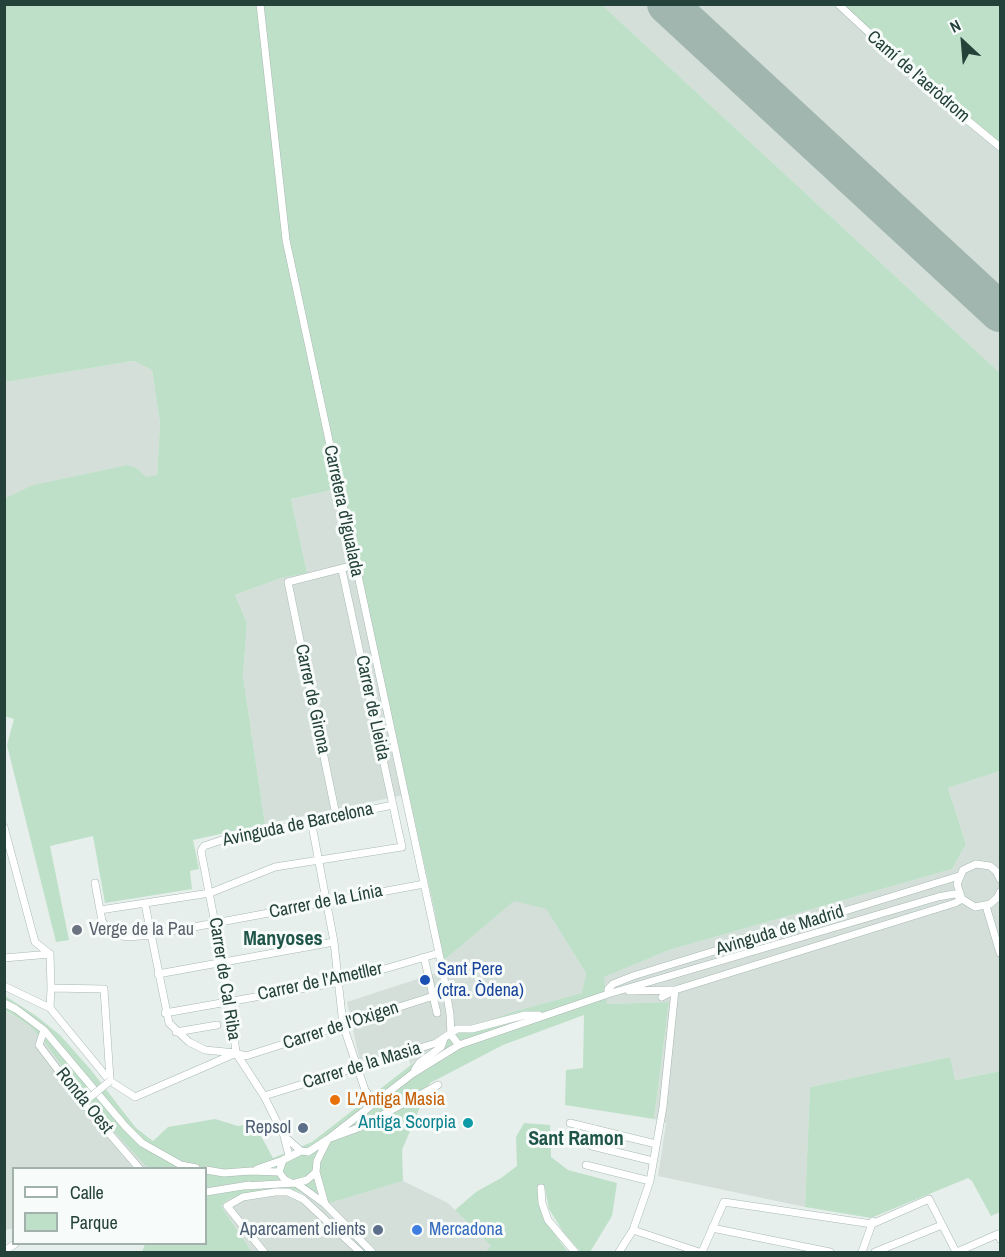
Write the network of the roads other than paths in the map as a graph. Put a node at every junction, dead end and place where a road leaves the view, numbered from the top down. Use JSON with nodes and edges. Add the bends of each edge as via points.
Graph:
{"nodes":[{"id":1,"x":260,"y":4,"type":"edge"},
{"id":2,"x":838,"y":4,"type":"edge"},
{"id":3,"x":1000,"y":147,"type":"edge"},
{"id":4,"x":355,"y":565,"type":"junction"},
{"id":5,"x":342,"y":570,"type":"junction"},
{"id":6,"x":393,"y":804,"type":"junction"},
{"id":7,"x":336,"y":815,"type":"junction"},
{"id":8,"x":311,"y":820,"type":"junction"},
{"id":9,"x":4,"y":827,"type":"edge"},
{"id":10,"x":204,"y":846,"type":"joint"},
{"id":11,"x":319,"y":860,"type":"junction"},
{"id":12,"x":1000,"y":864,"type":"edge"},
{"id":13,"x":990,"y":866,"type":"junction"},
{"id":14,"x":1000,"y":876,"type":"edge"},
{"id":15,"x":958,"y":880,"type":"junction"},
{"id":16,"x":95,"y":883,"type":"dead end"},
{"id":17,"x":424,"y":884,"type":"junction"},
{"id":18,"x":210,"y":892,"type":"junction"},
{"id":19,"x":1000,"y":894,"type":"edge"},
{"id":20,"x":938,"y":897,"type":"junction"},
{"id":21,"x":961,"y":898,"type":"junction"},
{"id":22,"x":326,"y":902,"type":"junction"},
{"id":23,"x":145,"y":904,"type":"junction"},
{"id":24,"x":986,"y":906,"type":"junction"},
{"id":25,"x":100,"y":910,"type":"junction"},
{"id":26,"x":215,"y":923,"type":"junction"},
{"id":27,"x":151,"y":935,"type":"junction"},
{"id":28,"x":334,"y":942,"type":"junction"},
{"id":29,"x":438,"y":953,"type":"junction"},
{"id":30,"x":1000,"y":953,"type":"edge"},
{"id":31,"x":50,"y":954,"type":"junction"},
{"id":32,"x":424,"y":957,"type":"junction"},
{"id":33,"x":4,"y":958,"type":"edge"},
{"id":34,"x":223,"y":962,"type":"junction"},
{"id":35,"x":158,"y":974,"type":"junction"},
{"id":36,"x":340,"y":982,"type":"junction"},
{"id":37,"x":4,"y":986,"type":"edge"},
{"id":38,"x":51,"y":988,"type":"junction"},
{"id":39,"x":675,"y":990,"type":"junction"},
{"id":40,"x":620,"y":991,"type":"junction"},
{"id":41,"x":446,"y":992,"type":"junction"},
{"id":42,"x":608,"y":994,"type":"junction"},
{"id":43,"x":432,"y":997,"type":"junction"},
{"id":44,"x":662,"y":997,"type":"dead end"},
{"id":45,"x":230,"y":1001,"type":"junction"},
{"id":46,"x":4,"y":1003,"type":"edge"},
{"id":47,"x":50,"y":1008,"type":"junction"},
{"id":48,"x":165,"y":1013,"type":"junction"},
{"id":49,"x":437,"y":1013,"type":"dead end"},
{"id":50,"x":548,"y":1014,"type":"junction"},
{"id":51,"x":217,"y":1025,"type":"dead end"},
{"id":52,"x":343,"y":1025,"type":"junction"},
{"id":53,"x":44,"y":1030,"type":"junction"},
{"id":54,"x":176,"y":1032,"type":"junction"},
{"id":55,"x":450,"y":1032,"type":"junction"},
{"id":56,"x":459,"y":1045,"type":"junction"},
{"id":57,"x":236,"y":1053,"type":"junction"},
{"id":58,"x":356,"y":1066,"type":"junction"},
{"id":59,"x":412,"y":1074,"type":"junction"},
{"id":60,"x":108,"y":1078,"type":"junction"},
{"id":61,"x":438,"y":1085,"type":"dead end"},
{"id":62,"x":264,"y":1096,"type":"junction"},
{"id":63,"x":374,"y":1102,"type":"junction"},
{"id":64,"x":83,"y":1103,"type":"junction"},
{"id":65,"x":570,"y":1122,"type":"dead end"},
{"id":66,"x":596,"y":1129,"type":"junction"},
{"id":67,"x":284,"y":1136,"type":"junction"},
{"id":68,"x":328,"y":1139,"type":"junction"},
{"id":69,"x":656,"y":1144,"type":"junction"},
{"id":70,"x":304,"y":1151,"type":"junction"},
{"id":71,"x":286,"y":1158,"type":"junction"},
{"id":72,"x":317,"y":1161,"type":"junction"},
{"id":73,"x":653,"y":1161,"type":"junction"},
{"id":74,"x":586,"y":1165,"type":"dead end"},
{"id":75,"x":138,"y":1167,"type":"edge"},
{"id":76,"x":188,"y":1167,"type":"edge"},
{"id":77,"x":207,"y":1170,"type":"edge"},
{"id":78,"x":251,"y":1171,"type":"junction"},
{"id":79,"x":316,"y":1172,"type":"junction"},
{"id":80,"x":280,"y":1174,"type":"junction"},
{"id":81,"x":650,"y":1181,"type":"junction"},
{"id":82,"x":294,"y":1183,"type":"junction"},
{"id":83,"x":245,"y":1186,"type":"junction"},
{"id":84,"x":541,"y":1188,"type":"dead end"},
{"id":85,"x":207,"y":1192,"type":"edge"},
{"id":86,"x":325,"y":1204,"type":"junction"},
{"id":87,"x":333,"y":1214,"type":"junction"},
{"id":88,"x":325,"y":1220,"type":"junction"},
{"id":89,"x":873,"y":1222,"type":"junction"},
{"id":90,"x":942,"y":1225,"type":"junction"},
{"id":91,"x":712,"y":1228,"type":"junction"},
{"id":92,"x":633,"y":1230,"type":"junction"},
{"id":93,"x":999,"y":1236,"type":"edge"},
{"id":94,"x":355,"y":1251,"type":"edge"},
{"id":95,"x":264,"y":1252,"type":"edge"},
{"id":96,"x":372,"y":1252,"type":"edge"},
{"id":97,"x":575,"y":1252,"type":"edge"},
{"id":98,"x":619,"y":1252,"type":"edge"},
{"id":99,"x":701,"y":1252,"type":"edge"},
{"id":100,"x":830,"y":1252,"type":"edge"},
{"id":101,"x":862,"y":1252,"type":"edge"},
{"id":102,"x":875,"y":1252,"type":"edge"},
{"id":103,"x":956,"y":1252,"type":"edge"}],
"edges":[{"from":1,"to":4,"type":"street","name":"Carretera d'Igualada","via":[[286,240]]},
{"from":2,"to":3,"type":"street","name":"Camí de l'aeròdrom","via":[[932,91]]},
{"from":4,"to":5,"type":"street"},
{"from":4,"to":17,"type":"street","name":"Carretera d'Igualada"},
{"from":5,"to":6,"type":"street","name":"Carrer de Lleida"},
{"from":5,"to":7,"type":"street","name":"Carrer de Girona","via":[[288,582]]},
{"from":6,"to":7,"type":"street","name":"Avinguda de Barcelona"},
{"from":6,"to":11,"type":"street","name":"Carrer de Lleida","via":[[402,847]]},
{"from":7,"to":8,"type":"street","name":"Avinguda de Barcelona"},
{"from":8,"to":10,"type":"street","name":"Avinguda de Barcelona"},
{"from":8,"to":11,"type":"street"},
{"from":9,"to":31,"type":"street","via":[[35,942]]},
{"from":10,"to":18,"type":"street","name":"Carrer de Cal Riba","via":[[201,850]]},
{"from":11,"to":18,"type":"street","via":[[275,867]]},
{"from":11,"to":22,"type":"street"},
{"from":12,"to":13,"type":"street"},
{"from":13,"to":14,"type":"street"},
{"from":13,"to":15,"type":"street","via":[[973,864],[963,870]]},
{"from":15,"to":20,"type":"street","name":"Avinguda de Madrid"},
{"from":15,"to":21,"type":"street"},
{"from":15,"to":42,"type":"street","name":"Avinguda de Madrid","via":[[633,976],[613,984]]},
{"from":16,"to":25,"type":"street"},
{"from":17,"to":22,"type":"street","name":"Carrer de la Línia"},
{"from":17,"to":29,"type":"street","name":"Carretera d'Igualada"},
{"from":18,"to":23,"type":"street"},
{"from":18,"to":26,"type":"street","name":"Carrer de Cal Riba"},
{"from":19,"to":24,"type":"street"},
{"from":20,"to":21,"type":"street","name":"Avinguda de Madrid","via":[[954,894]]},
{"from":20,"to":40,"type":"street","name":"Avinguda de Madrid"},
{"from":21,"to":24,"type":"street","via":[[975,907]]},
{"from":21,"to":39,"type":"street","name":"Avinguda de Madrid"},
{"from":22,"to":26,"type":"street","name":"Carrer de la Línia"},
{"from":22,"to":28,"type":"street"},
{"from":23,"to":25,"type":"street"},
{"from":23,"to":27,"type":"street"},
{"from":24,"to":30,"type":"street"},
{"from":25,"to":27,"type":"street","name":"Carrer de la Línia","via":[[102,921],[117,935]]},
{"from":26,"to":27,"type":"street","name":"Carrer de la Línia"},
{"from":26,"to":34,"type":"street","name":"Carrer de Cal Riba"},
{"from":27,"to":35,"type":"street"},
{"from":28,"to":34,"type":"street"},
{"from":28,"to":36,"type":"street"},
{"from":29,"to":32,"type":"street","name":"Carrer de l'Ametller"},
{"from":29,"to":41,"type":"street","name":"Carretera d'Igualada"},
{"from":31,"to":33,"type":"street"},
{"from":31,"to":38,"type":"street"},
{"from":32,"to":36,"type":"street","name":"Carrer de l'Ametller"},
{"from":32,"to":43,"type":"street"},
{"from":34,"to":35,"type":"street"},
{"from":34,"to":45,"type":"street","name":"Carrer de Cal Riba"},
{"from":35,"to":48,"type":"street"},
{"from":36,"to":45,"type":"street","name":"Carrer de l'Ametller"},
{"from":36,"to":52,"type":"street"},
{"from":37,"to":47,"type":"street"},
{"from":38,"to":47,"type":"street"},
{"from":38,"to":60,"type":"street","via":[[104,989]]},
{"from":39,"to":40,"type":"street"},
{"from":39,"to":44,"type":"street","name":"Avinguda de Madrid"},
{"from":39,"to":69,"type":"street"},
{"from":40,"to":42,"type":"street","name":"Avinguda de Madrid"},
{"from":41,"to":43,"type":"street","name":"Carrer de l'Oxigen"},
{"from":41,"to":55,"type":"street","name":"Carretera d'Igualada"},
{"from":42,"to":50,"type":"street","name":"Avinguda de Madrid"},
{"from":43,"to":49,"type":"street"},
{"from":43,"to":52,"type":"street","name":"Carrer de l'Oxigen"},
{"from":45,"to":48,"type":"street","name":"Carrer de l'Ametller"},
{"from":45,"to":57,"type":"street","name":"Carrer de Cal Riba"},
{"from":46,"to":53,"type":"street"},
{"from":47,"to":60,"type":"street"},
{"from":48,"to":54,"type":"street"},
{"from":50,"to":55,"type":"street","via":[[525,1015]]},
{"from":50,"to":56,"type":"street","name":"Avinguda de Madrid"},
{"from":51,"to":54,"type":"street"},
{"from":52,"to":57,"type":"street","name":"Carrer de l'Oxigen","via":[[246,1056]]},
{"from":52,"to":58,"type":"street"},
{"from":53,"to":64,"type":"street","name":"Ronda Oest","via":[[39,1045]]},
{"from":53,"to":76,"type":"street","via":[[141,1143]]},
{"from":54,"to":57,"type":"street","via":[[205,1050]]},
{"from":55,"to":56,"type":"street","name":"Carretera d'Igualada"},
{"from":55,"to":58,"type":"street","name":"Carrer de la Masia","via":[[436,1043]]},
{"from":55,"to":59,"type":"street","via":[[441,1047],[420,1062]]},
{"from":56,"to":59,"type":"street","name":"Avinguda de Madrid"},
{"from":57,"to":60,"type":"street","via":[[135,1097]]},
{"from":57,"to":62,"type":"street","name":"Carrer de Cal Riba"},
{"from":58,"to":62,"type":"street","name":"Carrer de la Masia"},
{"from":58,"to":63,"type":"street"},
{"from":59,"to":63,"type":"street"},
{"from":60,"to":64,"type":"street","bridge":true},
{"from":61,"to":68,"type":"street","via":[[358,1128]]},
{"from":62,"to":67,"type":"street","name":"Carrer de Cal Riba"},
{"from":63,"to":68,"type":"street"},
{"from":64,"to":75,"type":"street","name":"Ronda Oest"},
{"from":65,"to":66,"type":"street"},
{"from":66,"to":69,"type":"street"},
{"from":66,"to":73,"type":"street","via":[[592,1146]]},
{"from":67,"to":70,"type":"street","name":"Carrer de Cal Riba"},
{"from":67,"to":71,"type":"street","name":"Carrer de Cal Riba"},
{"from":68,"to":70,"type":"street"},
{"from":68,"to":72,"type":"street"},
{"from":69,"to":73,"type":"street"},
{"from":70,"to":71,"type":"street"},
{"from":70,"to":72,"type":"street"},
{"from":71,"to":78,"type":"street"},
{"from":71,"to":80,"type":"street"},
{"from":72,"to":79,"type":"street"},
{"from":73,"to":81,"type":"street"},
{"from":74,"to":81,"type":"street"},
{"from":77,"to":78,"type":"street"},
{"from":78,"to":80,"type":"street"},
{"from":79,"to":82,"type":"street","via":[[307,1180]]},
{"from":79,"to":86,"type":"street"},
{"from":80,"to":82,"type":"street"},
{"from":80,"to":83,"type":"street"},
{"from":81,"to":92,"type":"street"},
{"from":82,"to":83,"type":"street"},
{"from":82,"to":86,"type":"street"},
{"from":83,"to":85,"type":"street"},
{"from":84,"to":97,"type":"street","via":[[548,1220]]},
{"from":86,"to":87,"type":"street"},
{"from":87,"to":88,"type":"street"},
{"from":87,"to":96,"type":"street"},
{"from":88,"to":94,"type":"street"},
{"from":88,"to":95,"type":"street","via":[[303,1199],[288,1192],[243,1197],[227,1206]]},
{"from":89,"to":90,"type":"street","via":[[929,1199]]},
{"from":89,"to":91,"type":"street","via":[[724,1202]]},
{"from":89,"to":101,"type":"street"},
{"from":90,"to":102,"type":"street"},
{"from":90,"to":103,"type":"street"},
{"from":91,"to":99,"type":"street"},
{"from":91,"to":100,"type":"street"},
{"from":92,"to":98,"type":"street"},
{"from":92,"to":99,"type":"street"},
{"from":93,"to":103,"type":"street"}]}
